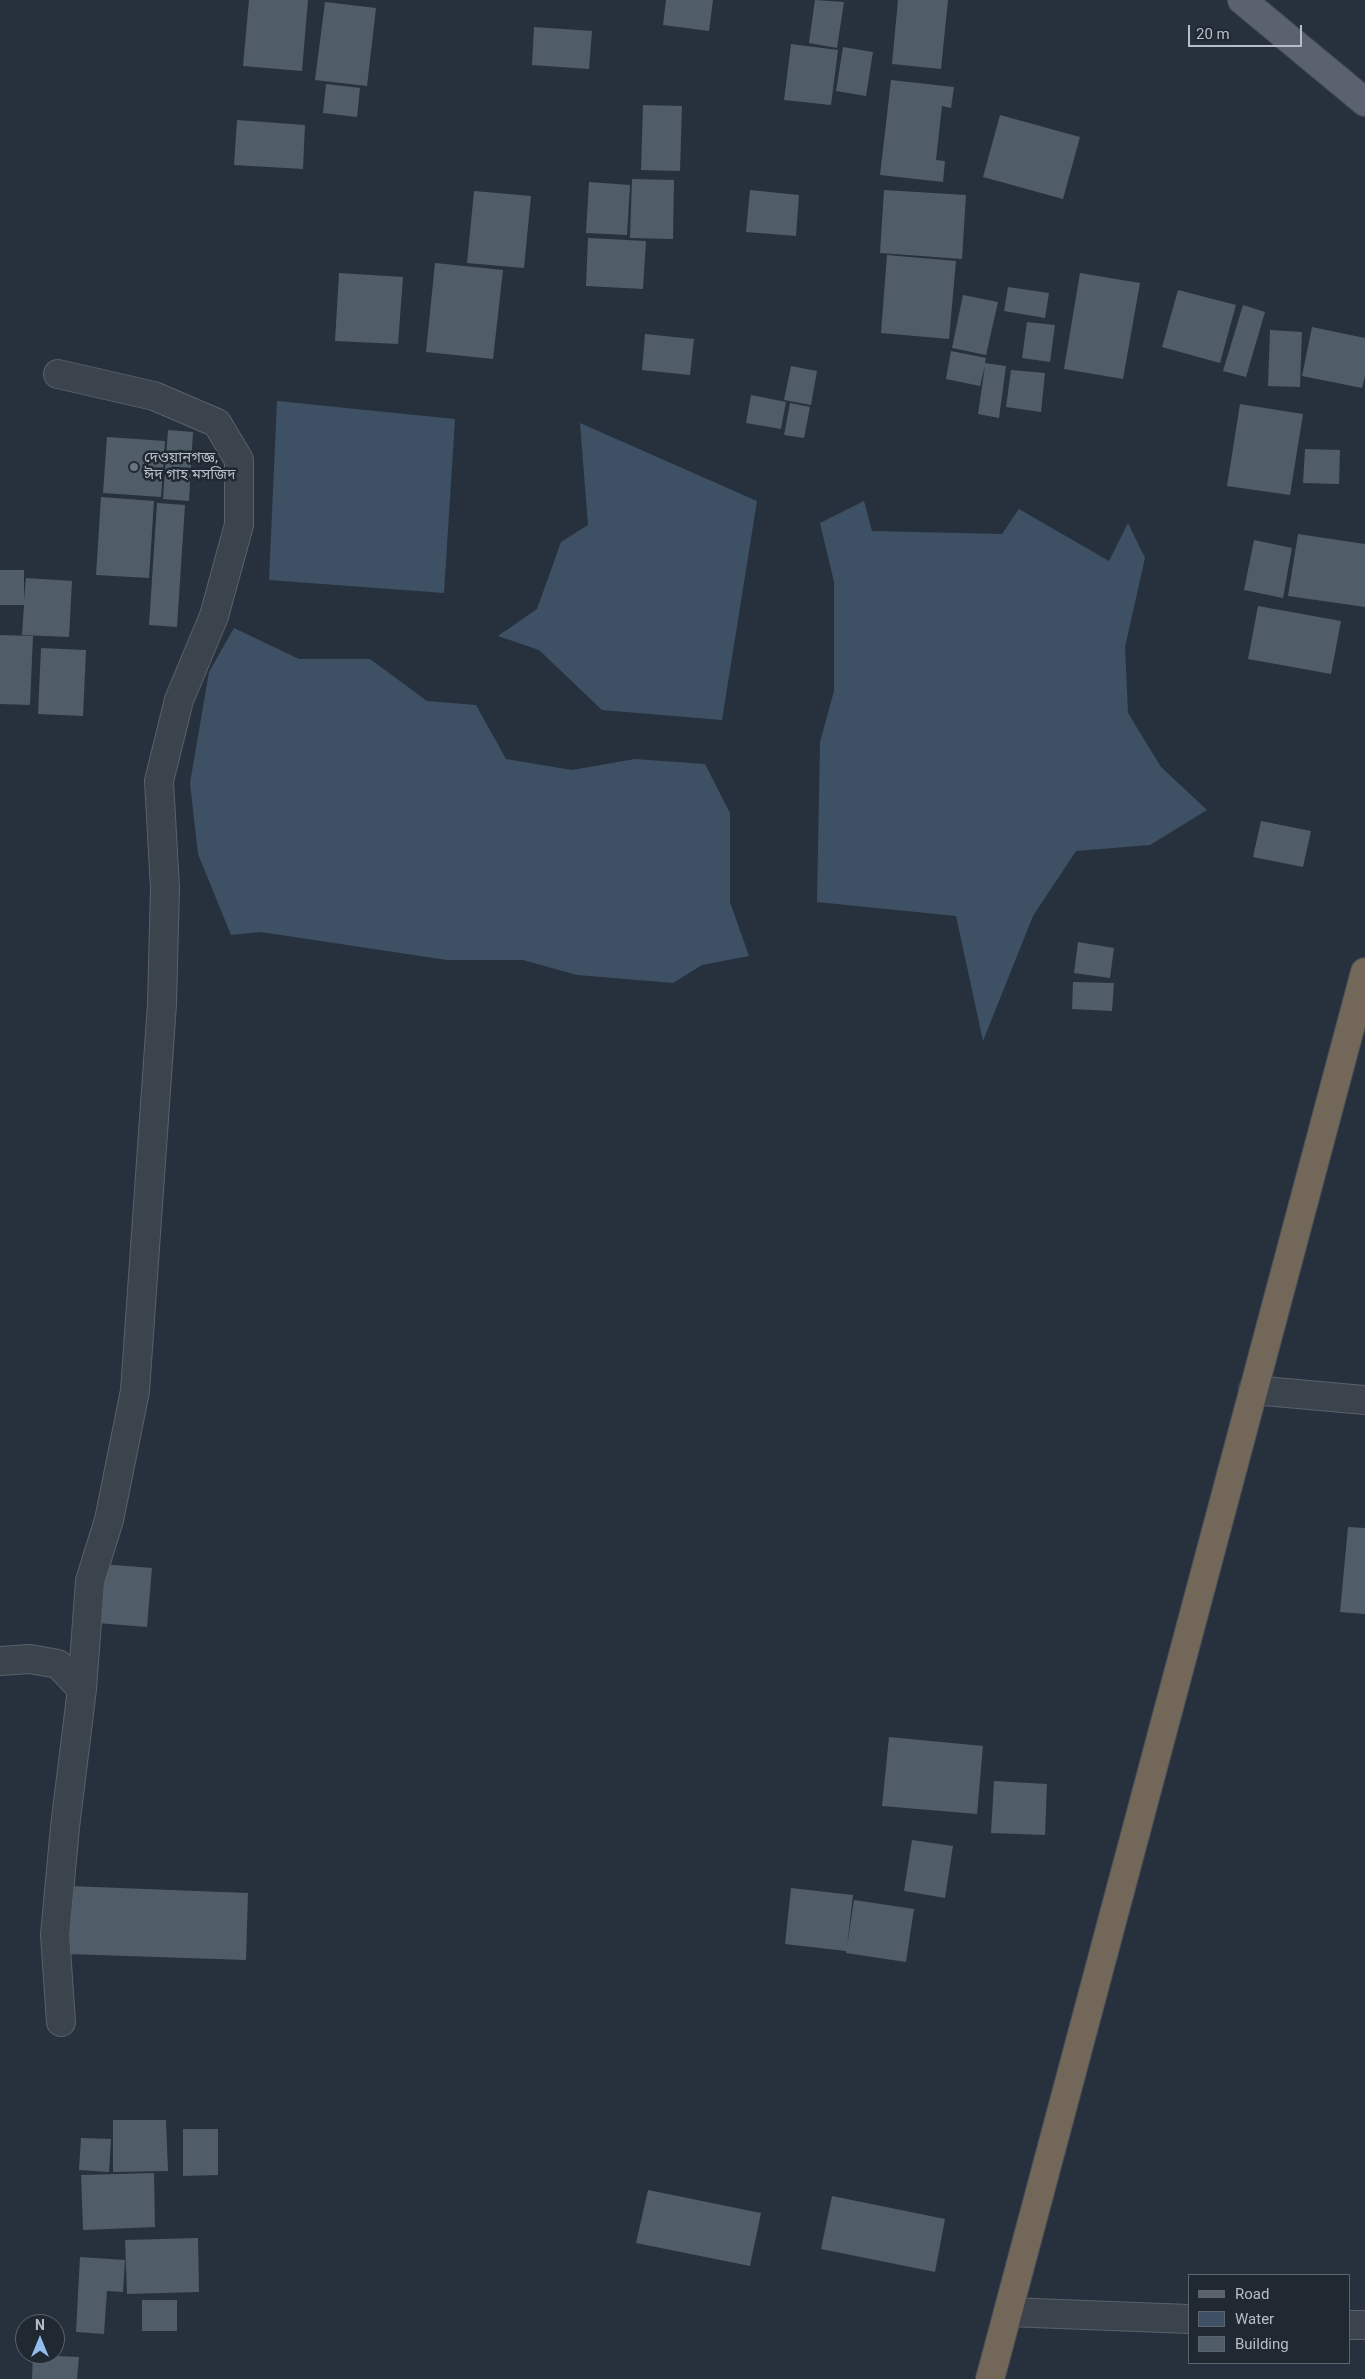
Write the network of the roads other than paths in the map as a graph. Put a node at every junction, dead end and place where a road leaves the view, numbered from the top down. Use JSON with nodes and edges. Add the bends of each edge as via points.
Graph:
{"nodes":[{"id":1,"x":1242,"y":0,"type":"edge"},
{"id":2,"x":1365,"y":102,"type":"edge"},
{"id":3,"x":58,"y":374,"type":"dead end"},
{"id":4,"x":1365,"y":972,"type":"edge"},
{"id":5,"x":1252,"y":1390,"type":"junction"},
{"id":6,"x":1365,"y":1400,"type":"edge"},
{"id":7,"x":0,"y":1661,"type":"edge"},
{"id":8,"x":82,"y":1689,"type":"junction"},
{"id":9,"x":61,"y":2022,"type":"dead end"},
{"id":10,"x":1008,"y":2312,"type":"junction"},
{"id":11,"x":1188,"y":2319,"type":"edge"},
{"id":12,"x":1350,"y":2325,"type":"edge"},
{"id":13,"x":1365,"y":2326,"type":"edge"},
{"id":14,"x":990,"y":2379,"type":"edge"}],
"edges":[{"from":1,"to":2,"type":"main road"},
{"from":3,"to":8,"type":"street","via":[[154,396],[217,423],[239,460],[239,525],[214,616],[179,700],[159,781],[165,888],[162,994],[135,1391],[108,1520],[90,1581]]},
{"from":4,"to":5,"type":"highway"},
{"from":5,"to":6,"type":"street"},
{"from":5,"to":10,"type":"highway"},
{"from":7,"to":8,"type":"street","via":[[30,1659],[58,1664]]},
{"from":8,"to":9,"type":"street","via":[[55,1935]]},
{"from":10,"to":11,"type":"street"},
{"from":10,"to":14,"type":"highway"},
{"from":12,"to":13,"type":"street"}]}
